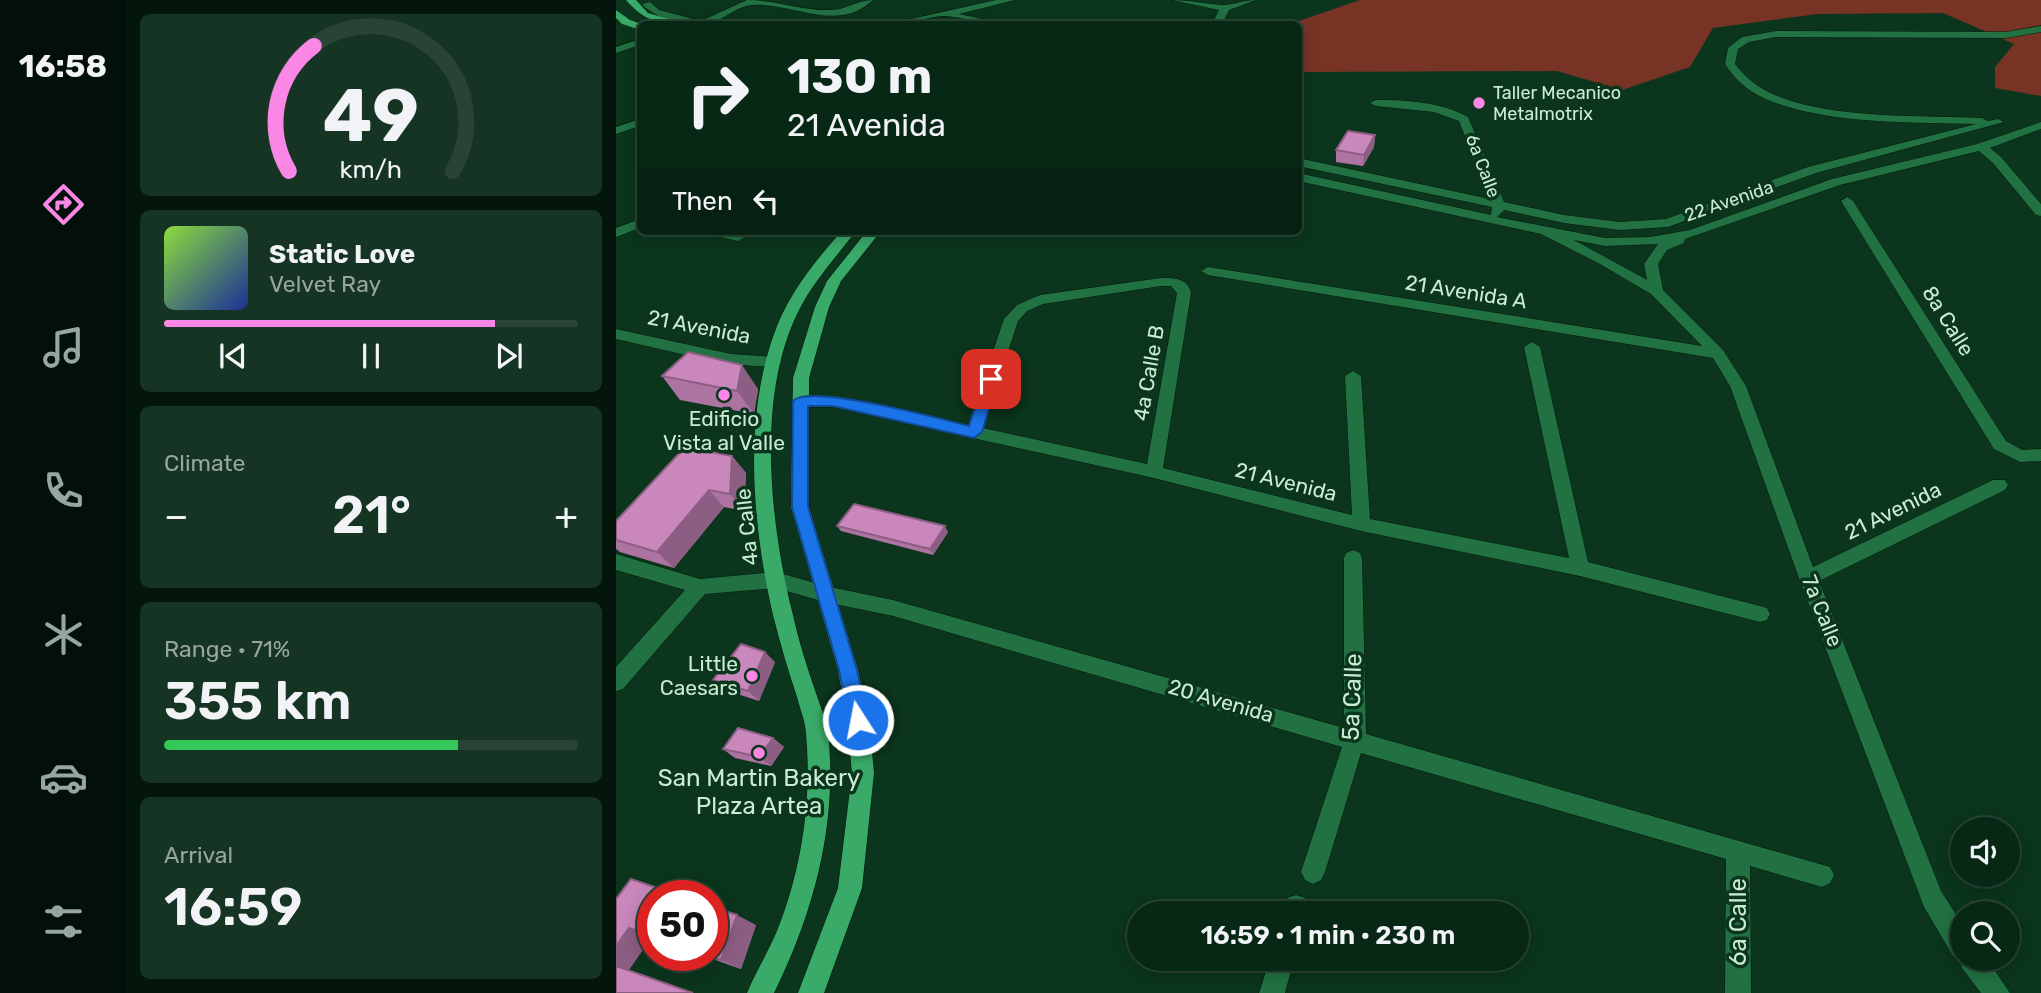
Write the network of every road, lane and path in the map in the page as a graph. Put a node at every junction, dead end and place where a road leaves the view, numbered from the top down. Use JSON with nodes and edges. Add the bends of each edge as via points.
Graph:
{"nodes":[{"id":1,"x":809,"y":0,"type":"edge"},
{"id":2,"x":835,"y":0,"type":"edge"},
{"id":3,"x":868,"y":0,"type":"edge"},
{"id":4,"x":1010,"y":0,"type":"edge"},
{"id":5,"x":1177,"y":0,"type":"edge"},
{"id":6,"x":1251,"y":0,"type":"edge"},
{"id":7,"x":750,"y":1,"type":"edge"},
{"id":8,"x":776,"y":1,"type":"edge"},
{"id":9,"x":643,"y":3,"type":"edge"},
{"id":10,"x":796,"y":7,"type":"junction"},
{"id":11,"x":1225,"y":8,"type":"junction"},
{"id":12,"x":817,"y":11,"type":"junction"},
{"id":13,"x":616,"y":13,"type":"edge"},
{"id":14,"x":945,"y":13,"type":"junction"},
{"id":15,"x":669,"y":21,"type":"edge"},
{"id":16,"x":690,"y":21,"type":"edge"},
{"id":17,"x":707,"y":21,"type":"edge"},
{"id":18,"x":908,"y":21,"type":"edge"},
{"id":19,"x":979,"y":21,"type":"edge"},
{"id":20,"x":1218,"y":21,"type":"edge"},
{"id":21,"x":637,"y":26,"type":"edge"},
{"id":22,"x":2041,"y":29,"type":"edge"},
{"id":23,"x":637,"y":43,"type":"edge"},
{"id":24,"x":616,"y":50,"type":"edge"},
{"id":25,"x":1376,"y":103,"type":"dead end"},
{"id":26,"x":1998,"y":122,"type":"junction"},
{"id":27,"x":637,"y":123,"type":"edge"},
{"id":28,"x":2041,"y":125,"type":"edge"},
{"id":29,"x":616,"y":131,"type":"edge"},
{"id":30,"x":1981,"y":147,"type":"junction"},
{"id":31,"x":1302,"y":163,"type":"edge"},
{"id":32,"x":1812,"y":170,"type":"junction"},
{"id":33,"x":1302,"y":178,"type":"edge"},
{"id":34,"x":1836,"y":183,"type":"junction"},
{"id":35,"x":1847,"y":201,"type":"dead end"},
{"id":36,"x":1499,"y":206,"type":"junction"},
{"id":37,"x":2041,"y":212,"type":"edge"},
{"id":38,"x":1494,"y":220,"type":"junction"},
{"id":39,"x":637,"y":224,"type":"edge"},
{"id":40,"x":1545,"y":231,"type":"junction"},
{"id":41,"x":616,"y":233,"type":"edge"},
{"id":42,"x":1693,"y":234,"type":"junction"},
{"id":43,"x":729,"y":235,"type":"edge"},
{"id":44,"x":846,"y":235,"type":"edge"},
{"id":45,"x":870,"y":235,"type":"edge"},
{"id":46,"x":738,"y":237,"type":"dead end"},
{"id":47,"x":1208,"y":271,"type":"dead end"},
{"id":48,"x":1656,"y":291,"type":"junction"},
{"id":49,"x":616,"y":334,"type":"edge"},
{"id":50,"x":1532,"y":347,"type":"dead end"},
{"id":51,"x":1718,"y":354,"type":"junction"},
{"id":52,"x":774,"y":362,"type":"junction"},
{"id":53,"x":1353,"y":376,"type":"dead end"},
{"id":54,"x":801,"y":401,"type":"junction"},
{"id":55,"x":974,"y":432,"type":"junction"},
{"id":56,"x":2041,"y":455,"type":"edge"},
{"id":57,"x":1154,"y":472,"type":"junction"},
{"id":58,"x":1999,"y":485,"type":"dead end"},
{"id":59,"x":1362,"y":524,"type":"junction"},
{"id":60,"x":1353,"y":558,"type":"dead end"},
{"id":61,"x":616,"y":562,"type":"edge"},
{"id":62,"x":1580,"y":568,"type":"junction"},
{"id":63,"x":1808,"y":579,"type":"junction"},
{"id":64,"x":776,"y":580,"type":"junction"},
{"id":65,"x":700,"y":586,"type":"junction"},
{"id":66,"x":825,"y":594,"type":"junction"},
{"id":67,"x":1760,"y":614,"type":"dead end"},
{"id":68,"x":616,"y":682,"type":"edge"},
{"id":69,"x":1355,"y":739,"type":"junction"},
{"id":70,"x":1738,"y":851,"type":"junction"},
{"id":71,"x":1313,"y":872,"type":"dead end"},
{"id":72,"x":1822,"y":875,"type":"dead end"},
{"id":73,"x":1950,"y":928,"type":"edge"},
{"id":74,"x":1278,"y":971,"type":"edge"},
{"id":75,"x":1980,"y":971,"type":"edge"},
{"id":76,"x":760,"y":993,"type":"edge"},
{"id":77,"x":811,"y":993,"type":"edge"},
{"id":78,"x":1272,"y":993,"type":"edge"},
{"id":79,"x":1738,"y":993,"type":"edge"},
{"id":80,"x":1997,"y":993,"type":"edge"}],
"edges":[{"from":1,"to":10,"type":"street"},
{"from":2,"to":12,"type":"street"},
{"from":3,"to":12,"type":"street","via":[[852,9]]},
{"from":4,"to":14,"type":"street"},
{"from":5,"to":11,"type":"street"},
{"from":6,"to":11,"type":"street"},
{"from":7,"to":8,"type":"street"},
{"from":7,"to":17,"type":"street"},
{"from":8,"to":10,"type":"street"},
{"from":9,"to":15,"type":"main road","via":[[645,15]]},
{"from":9,"to":16,"type":"street","via":[[656,12]]},
{"from":10,"to":12,"type":"street"},
{"from":11,"to":20,"type":"street"},
{"from":13,"to":21,"type":"main road"},
{"from":14,"to":18,"type":"street"},
{"from":14,"to":19,"type":"street"},
{"from":22,"to":26,"type":"street","via":[[2006,35],[1776,34],[1745,39],[1733,48],[1730,64],[1742,80],[1791,104],[1864,114]]},
{"from":23,"to":24,"type":"street"},
{"from":25,"to":36,"type":"street","name":"6a Calle","via":[[1448,112],[1464,119]]},
{"from":26,"to":28,"type":"street"},
{"from":26,"to":32,"type":"street","name":"22 Avenida"},
{"from":27,"to":29,"type":"street"},
{"from":28,"to":30,"type":"street","name":"22 Avenida"},
{"from":30,"to":34,"type":"street","name":"22 Avenida"},
{"from":30,"to":37,"type":"street"},
{"from":31,"to":36,"type":"street","name":"22 Avenida"},
{"from":32,"to":34,"type":"street"},
{"from":32,"to":36,"type":"street","name":"22 Avenida","via":[[1668,223],[1620,226]]},
{"from":33,"to":38,"type":"street","name":"22 Avenida"},
{"from":34,"to":42,"type":"street","name":"22 Avenida"},
{"from":35,"to":56,"type":"street","name":"8a Calle","via":[[2000,445],[2020,456]]},
{"from":36,"to":38,"type":"street","name":"6a Calle"},
{"from":38,"to":40,"type":"street","name":"22 Avenida"},
{"from":39,"to":41,"type":"street"},
{"from":40,"to":42,"type":"street","name":"22 Avenida","via":[[1605,242]]},
{"from":40,"to":48,"type":"street","name":"7a Calle"},
{"from":42,"to":48,"type":"street","via":[[1662,247],[1651,264]]},
{"from":43,"to":46,"type":"street"},
{"from":44,"to":52,"type":"main road","name":"4a Calle","via":[[797,300]]},
{"from":45,"to":54,"type":"main road","via":[[834,281],[822,307],[804,363]]},
{"from":47,"to":51,"type":"street","name":"21 Avenida A"},
{"from":48,"to":51,"type":"street","name":"7a Calle"},
{"from":49,"to":52,"type":"street","name":"21 Avenida","via":[[731,359]]},
{"from":50,"to":62,"type":"street"},
{"from":51,"to":63,"type":"street","name":"7a Calle","via":[[1738,386]]},
{"from":52,"to":64,"type":"main road","name":"4a Calle","via":[[765,474]]},
{"from":53,"to":59,"type":"street"},
{"from":54,"to":55,"type":"street","name":"21 Avenida","via":[[833,401]]},
{"from":54,"to":66,"type":"main road","via":[[800,507]]},
{"from":55,"to":57,"type":"street","name":"21 Avenida"},
{"from":55,"to":57,"type":"street","name":"4a Calle B","via":[[1009,326],[1023,308],[1040,300],[1166,281],[1178,284],[1184,293]]},
{"from":57,"to":59,"type":"street","name":"21 Avenida"},
{"from":58,"to":63,"type":"street","name":"21 Avenida"},
{"from":59,"to":62,"type":"street","name":"21 Avenida"},
{"from":60,"to":69,"type":"street","name":"5a Calle"},
{"from":61,"to":65,"type":"street","name":"20 Avenida"},
{"from":62,"to":67,"type":"street","name":"21 Avenida"},
{"from":63,"to":73,"type":"street","name":"7a Calle","via":[[1932,899]]},
{"from":64,"to":65,"type":"street","name":"20 Avenida"},
{"from":64,"to":66,"type":"street","name":"20 Avenida"},
{"from":64,"to":76,"type":"main road","name":"4a Calle","via":[[817,730],[817,802],[814,846],[800,905],[781,956]]},
{"from":65,"to":68,"type":"street"},
{"from":66,"to":69,"type":"street","name":"20 Avenida","via":[[893,608]]},
{"from":66,"to":77,"type":"main road","via":[[848,670],[863,773],[850,888]]},
{"from":69,"to":70,"type":"street","name":"20 Avenida"},
{"from":69,"to":71,"type":"street","name":"5a Calle"},
{"from":70,"to":72,"type":"street","name":"20 Avenida"},
{"from":70,"to":79,"type":"street","name":"6a Calle"},
{"from":74,"to":78,"type":"street"},
{"from":75,"to":80,"type":"street"}]}
